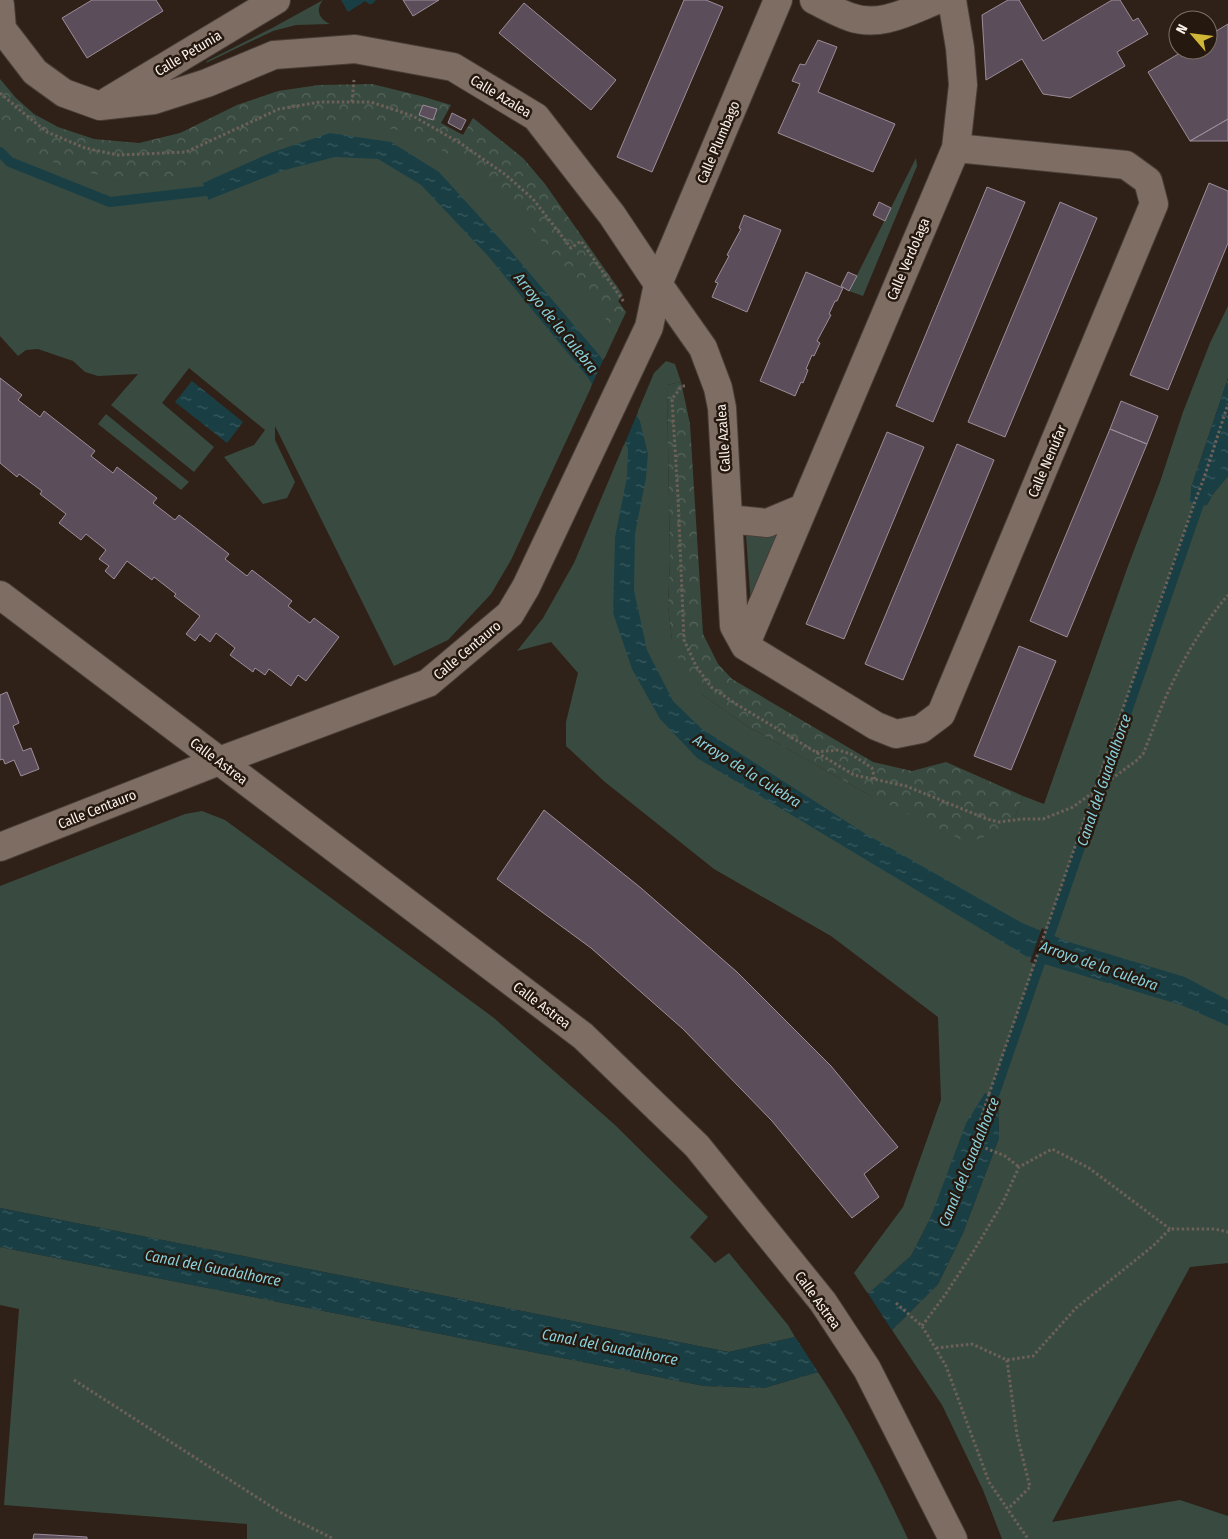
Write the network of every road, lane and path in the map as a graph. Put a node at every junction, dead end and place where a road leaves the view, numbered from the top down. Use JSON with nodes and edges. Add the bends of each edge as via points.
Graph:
{"nodes":[{"id":1,"x":276,"y":0,"type":"edge"},
{"id":2,"x":778,"y":0,"type":"edge"},
{"id":3,"x":814,"y":0,"type":"edge"},
{"id":4,"x":937,"y":0,"type":"edge"},
{"id":5,"x":952,"y":0,"type":"edge"},
{"id":6,"x":0,"y":5,"type":"edge"},
{"id":7,"x":354,"y":79,"type":"dead end"},
{"id":8,"x":0,"y":93,"type":"edge"},
{"id":9,"x":352,"y":102,"type":"junction"},
{"id":10,"x":100,"y":106,"type":"junction"},
{"id":11,"x":956,"y":148,"type":"junction"},
{"id":12,"x":658,"y":284,"type":"junction"},
{"id":13,"x":624,"y":302,"type":"dead end"},
{"id":14,"x":1228,"y":404,"type":"edge"},
{"id":15,"x":803,"y":508,"type":"junction"},
{"id":16,"x":728,"y":519,"type":"junction"},
{"id":17,"x":0,"y":595,"type":"edge"},
{"id":18,"x":1228,"y":595,"type":"edge"},
{"id":19,"x":745,"y":646,"type":"junction"},
{"id":20,"x":816,"y":752,"type":"dead end"},
{"id":21,"x":219,"y":761,"type":"junction"},
{"id":22,"x":875,"y":780,"type":"dead end"},
{"id":23,"x":987,"y":819,"type":"dead end"},
{"id":24,"x":0,"y":848,"type":"edge"},
{"id":25,"x":1019,"y":1166,"type":"junction"},
{"id":26,"x":1170,"y":1229,"type":"junction"},
{"id":27,"x":1228,"y":1232,"type":"edge"},
{"id":28,"x":896,"y":1303,"type":"dead end"},
{"id":29,"x":922,"y":1326,"type":"junction"},
{"id":30,"x":936,"y":1348,"type":"junction"},
{"id":31,"x":1007,"y":1360,"type":"junction"},
{"id":32,"x":74,"y":1380,"type":"dead end"},
{"id":33,"x":1008,"y":1509,"type":"junction"},
{"id":34,"x":334,"y":1539,"type":"edge"},
{"id":35,"x":953,"y":1539,"type":"edge"},
{"id":36,"x":1028,"y":1539,"type":"edge"}],
"edges":[{"from":1,"to":10,"type":"street","name":"Calle Petunia"},
{"from":2,"to":12,"type":"street","name":"Calle Plumbago"},
{"from":3,"to":4,"type":"street","via":[[850,18],[872,21],[896,17]]},
{"from":5,"to":11,"type":"street","name":"Calle Verdolaga","via":[[963,85]]},
{"from":6,"to":10,"type":"street","name":"Calle Azalea","via":[[2,29],[35,72],[64,94]]},
{"from":7,"to":9,"type":"path"},
{"from":8,"to":9,"type":"path","via":[[47,132],[85,148],[118,155],[186,152],[278,109],[320,102]]},
{"from":9,"to":13,"type":"path","via":[[371,102],[413,116],[506,175],[533,199],[571,248],[581,241]]},
{"from":10,"to":12,"type":"street","name":"Calle Azalea","via":[[154,100],[207,83],[274,55],[355,48],[453,68],[536,117],[612,215]]},
{"from":11,"to":15,"type":"street","name":"Calle Verdolaga"},
{"from":11,"to":19,"type":"street","name":"Calle Nenúfar","via":[[1126,165],[1148,181],[1154,204],[941,714],[921,729],[896,734],[876,726]]},
{"from":12,"to":16,"type":"street","name":"Calle Azalea","via":[[703,348],[718,388]]},
{"from":12,"to":21,"type":"street","name":"Calle Centauro","via":[[646,336],[526,587],[510,614],[428,683]]},
{"from":14,"to":25,"type":"path","bridge":true,"via":[[973,1143],[1005,1156]]},
{"from":15,"to":16,"type":"street","via":[[767,523]]},
{"from":15,"to":19,"type":"street","name":"Calle Verdolaga"},
{"from":16,"to":19,"type":"street","name":"Calle Azalea","via":[[734,626]]},
{"from":17,"to":21,"type":"street","name":"Calle Astrea"},
{"from":18,"to":23,"type":"path","via":[[1192,647],[1168,691],[1143,754],[1136,761],[1073,807],[1043,819],[999,822]]},
{"from":20,"to":22,"type":"path","via":[[838,750],[851,754],[872,768]]},
{"from":21,"to":24,"type":"street","name":"Calle Centauro"},
{"from":21,"to":35,"type":"street","name":"Calle Astrea","via":[[583,1036],[697,1146],[823,1302],[866,1369]]},
{"from":25,"to":26,"type":"path","via":[[1052,1149],[1089,1168]]},
{"from":25,"to":29,"type":"path","via":[[976,1249]]},
{"from":26,"to":27,"type":"path"},
{"from":26,"to":31,"type":"path","via":[[1076,1308],[1033,1356]]},
{"from":28,"to":29,"type":"path"},
{"from":29,"to":30,"type":"path"},
{"from":30,"to":31,"type":"path","via":[[972,1344]]},
{"from":30,"to":33,"type":"path","via":[[946,1366],[989,1482]]},
{"from":31,"to":33,"type":"path","via":[[1017,1435],[1030,1487]]},
{"from":32,"to":34,"type":"path","via":[[283,1514]]},
{"from":33,"to":36,"type":"path"}]}
